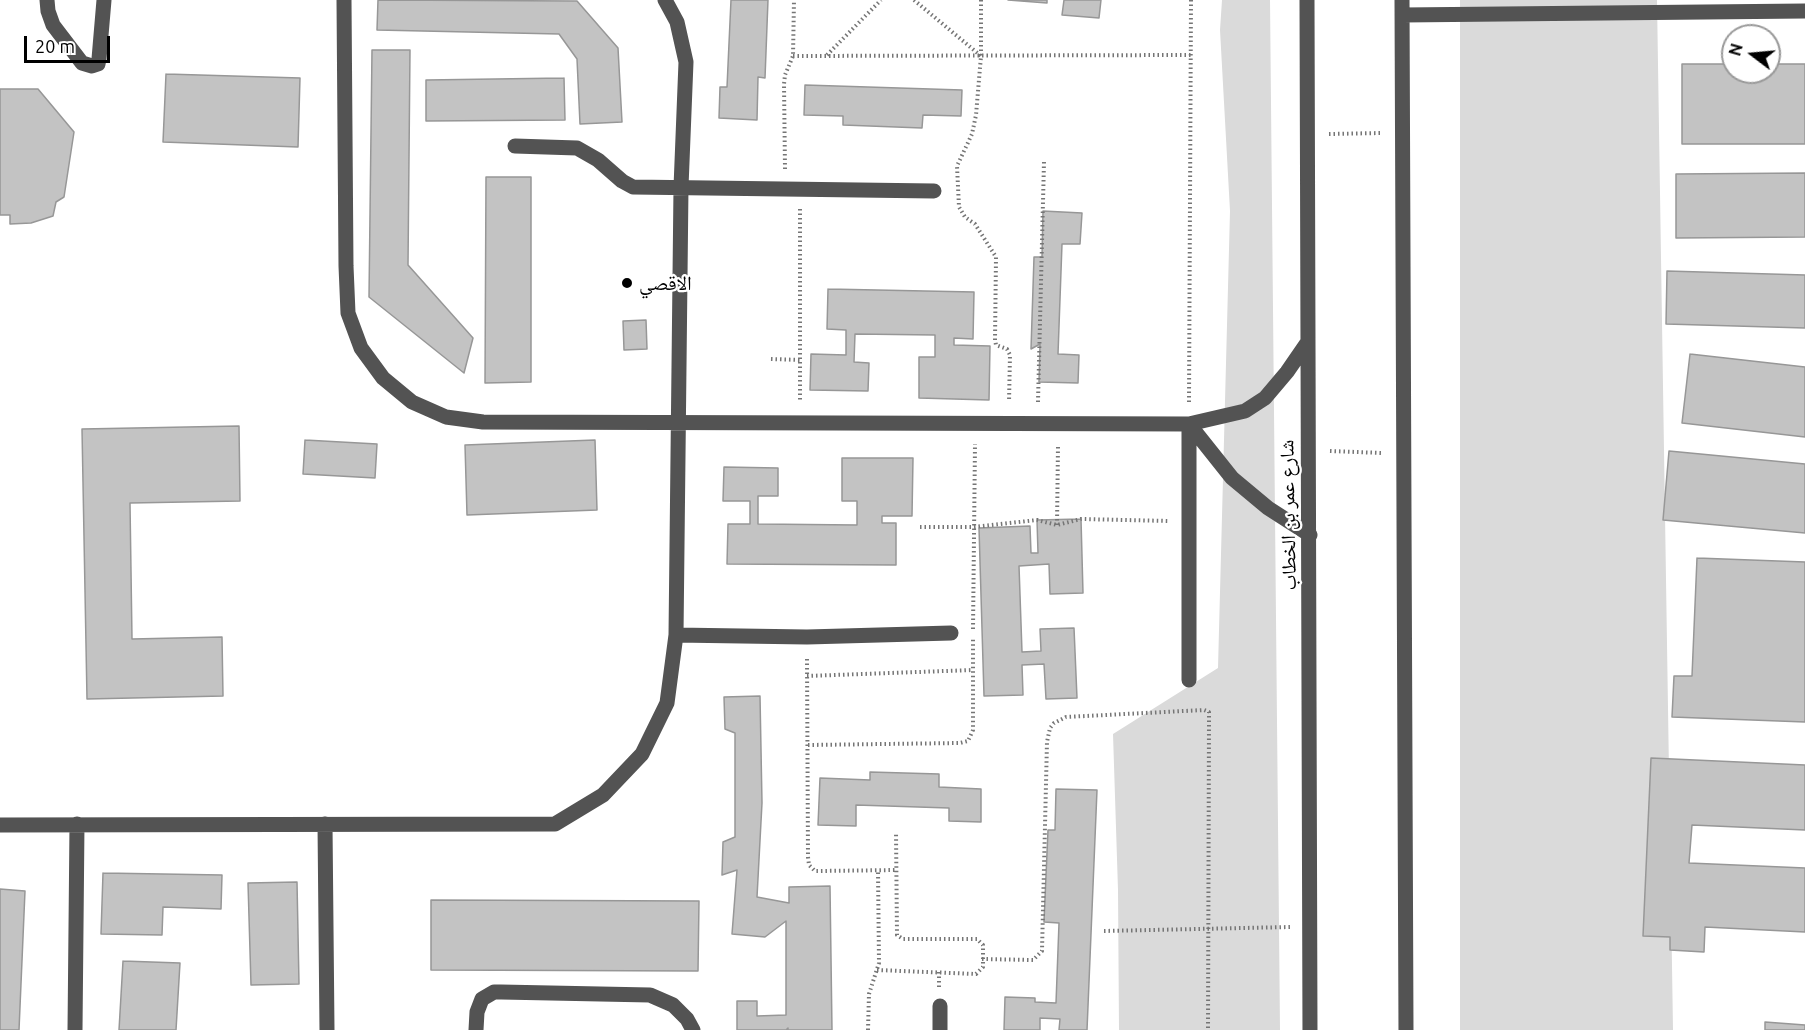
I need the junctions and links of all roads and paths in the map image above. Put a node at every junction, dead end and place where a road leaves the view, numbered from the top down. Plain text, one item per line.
1 (46, 0) edge
2 (104, 0) edge
3 (344, 0) edge
4 (665, 0) edge
5 (794, 0) edge
6 (881, 0) edge
7 (914, 0) edge
8 (981, 0) edge
9 (1191, 0) edge
10 (1307, 0) edge
11 (1402, 8) edge
12 (1805, 11) edge
13 (826, 55) junction
14 (1191, 55) junction
15 (793, 56) junction
16 (981, 56) junction
17 (1402, 133) junction
18 (1307, 134) junction
19 (515, 146) dead end
20 (1044, 162) dead end
21 (681, 187) junction
22 (793, 189) junction
23 (934, 191) dead end
24 (1307, 343) junction
25 (771, 359) dead end
26 (800, 360) junction
27 (680, 424) junction
28 (800, 424) junction
29 (1009, 424) junction
30 (1038, 424) junction
31 (1059, 424) junction
32 (1189, 424) junction
33 (1308, 450) junction
34 (1404, 453) junction
35 (1189, 522) junction
36 (1057, 525) junction
37 (920, 527) dead end
38 (1310, 535) junction
39 (951, 633) dead end
40 (676, 635) junction
41 (807, 637) junction
42 (973, 670) dead end
43 (807, 676) junction
44 (1188, 680) dead end
45 (77, 824) junction
46 (325, 824) junction
47 (0, 825) edge
48 (896, 832) dead end
49 (878, 870) junction
50 (896, 870) junction
51 (1310, 926) junction
52 (1208, 930) junction
53 (1104, 931) dead end
54 (982, 959) junction
55 (877, 970) junction
56 (939, 1006) dead end
57 (75, 1030) edge
58 (327, 1030) edge
59 (476, 1030) edge
60 (693, 1030) edge
61 (868, 1030) edge
62 (940, 1030) edge
63 (1208, 1030) edge
64 (1310, 1030) edge
65 (1407, 1030) edge

1 - 2 street
3 - 27 street
4 - 21 street
5 - 15 path
6 - 13 path
7 - 16 path
8 - 16 path
9 - 14 path
10 - 18 street, شارع عمر بن الخطاب
11 - 12 street
11 - 17 street
13 - 15 path
13 - 16 path
14 - 16 path
14 - 32 path
15 - 22 path
16 - 29 path
17 - 18 path
17 - 34 street
18 - 24 street, شارع عمر بن الخطاب
19 - 21 street
20 - 30 path
21 - 22 street
21 - 27 street
22 - 23 street
22 - 26 path
24 - 32 street
24 - 33 street, شارع عمر بن الخطاب
25 - 26 path
26 - 28 path
27 - 28 street
27 - 40 street
28 - 29 street
29 - 30 street
30 - 31 street
31 - 32 street
31 - 36 path
32 - 35 street
32 - 38 street
33 - 34 path
33 - 38 street, شارع عمر بن الخطاب
34 - 65 street
35 - 36 path
35 - 44 street
36 - 37 path
38 - 51 street, شارع عمر بن الخطاب
39 - 41 street
40 - 41 street
40 - 46 street
41 - 43 path
42 - 43 path
43 - 49 path
45 - 46 street
45 - 47 street
45 - 57 street
46 - 58 street
48 - 50 path
49 - 50 path
49 - 55 path
50 - 54 path
51 - 52 path
51 - 64 street, شارع عمر بن الخطاب
52 - 53 path
52 - 54 path
52 - 63 path
54 - 55 path
55 - 61 path
56 - 62 street
59 - 60 street

